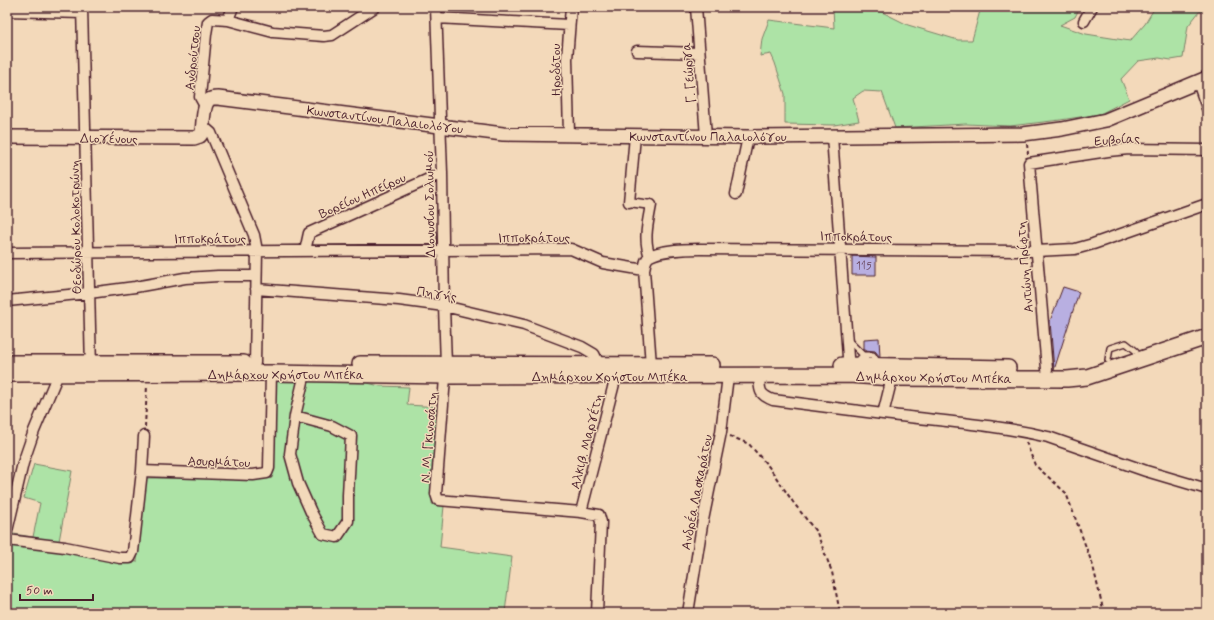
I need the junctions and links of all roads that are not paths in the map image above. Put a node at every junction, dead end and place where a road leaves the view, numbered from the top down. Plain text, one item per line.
1 (232, 7) edge
2 (375, 7) edge
3 (436, 7) edge
4 (571, 7) edge
5 (696, 7) edge
6 (1092, 7) edge
7 (82, 10) edge
8 (7, 11) edge
9 (437, 18) junction
10 (228, 20) junction
11 (1084, 21) dead end
12 (569, 26) junction
13 (637, 51) dead end
14 (699, 53) junction
15 (1202, 80) edge
16 (205, 106) junction
17 (1207, 108) edge
18 (202, 126) junction
19 (440, 127) junction
20 (568, 134) junction
21 (635, 136) junction
22 (706, 136) junction
23 (832, 136) junction
24 (7, 137) edge
25 (86, 137) junction
26 (748, 137) junction
27 (1207, 150) edge
28 (1029, 163) joint
29 (442, 174) junction
30 (736, 194) dead end
31 (629, 202) joint
32 (650, 204) joint
33 (1207, 204) edge
34 (840, 249) junction
35 (257, 251) junction
36 (305, 251) junction
37 (443, 251) junction
38 (1036, 251) junction
39 (7, 252) edge
40 (88, 252) junction
41 (650, 256) junction
42 (644, 270) junction
43 (256, 276) junction
44 (256, 289) junction
45 (89, 293) junction
46 (7, 301) edge
47 (444, 306) junction
48 (1207, 328) edge
49 (1207, 337) edge
50 (846, 338) junction
51 (7, 363) edge
52 (255, 363) junction
53 (597, 365) junction
54 (854, 365) junction
55 (651, 366) junction
56 (91, 368) junction
57 (1047, 369) junction
58 (446, 370) junction
59 (271, 373) junction
60 (305, 373) junction
61 (7, 374) edge
62 (58, 374) junction
63 (616, 376) junction
64 (728, 376) junction
65 (759, 376) junction
66 (892, 378) junction
67 (883, 414) junction
68 (294, 416) junction
69 (144, 436) road end
70 (142, 471) junction
71 (1207, 489) edge
72 (581, 512) junction
73 (7, 531) edge
74 (7, 540) edge
75 (597, 613) edge
76 (688, 613) edge

1 - 10 street
2 - 10 street
3 - 9 street, Διονυσίου Σολωμού
4 - 12 street, Ηροδότου
5 - 14 street, Γ. Γεώργα
6 - 11 street
7 - 8 street
7 - 25 street, Θεοδώρου Κολοκοτρώνη
9 - 12 street
9 - 19 street, Διονυσίου Σολωμού
10 - 16 street, Ανδρούτσου
12 - 20 street, Ηροδότου
13 - 14 street
14 - 22 street, Γ. Γεώργα
15 - 17 street
15 - 23 street, Κωνσταντίνου Παλαιολόγου
16 - 18 street
16 - 19 street, Κωνσταντίνου Παλαιολόγου
18 - 25 street, Διογένους
18 - 35 street
19 - 20 street, Κωνσταντίνου Παλαιολόγου
19 - 29 street, Διονυσίου Σολωμού
20 - 21 street, Κωνσταντίνου Παλαιολόγου
21 - 22 street, Κωνσταντίνου Παλαιολόγου
21 - 31 street
22 - 26 street, Κωνσταντίνου Παλαιολόγου
23 - 26 street, Κωνσταντίνου Παλαιολόγου
23 - 34 street
24 - 25 street, Διογένους
25 - 40 street, Θεοδώρου Κολοκοτρώνη
26 - 30 street
27 - 28 street, Ευβοίας
28 - 38 street, Αντώνη Πρίφτη
29 - 36 street, Βορείου Ηπείρου
29 - 37 street, Διονυσίου Σολωμού
31 - 32 street
32 - 41 street
33 - 38 street, Ιπποκράτους
34 - 38 street, Ιπποκράτους
34 - 41 street, Ιπποκράτους
34 - 50 street
35 - 36 street, Ιπποκράτους
35 - 40 street, Ιπποκράτους
35 - 43 street
36 - 37 street, Ιπποκράτους
37 - 42 street, Ιπποκράτους
37 - 47 street, Διονυσίου Σολωμού
38 - 57 street, Αντώνη Πρίφτη
39 - 40 street, Ιπποκράτους
40 - 45 street, Θεοδώρου Κολοκοτρώνη
41 - 42 street
42 - 55 street
43 - 44 street
43 - 45 street
44 - 47 street, Πηγής
44 - 52 street
45 - 46 street
45 - 56 street, Θεοδώρου Κολοκοτρώνη
47 - 53 street, Πηγής
47 - 58 street, Διονυσίου Σολωμού
48 - 57 main road, Δημάρχου Χρήστου Μπέκα
49 - 66 main road, Δημάρχου Χρήστου Μπέκα
50 - 54 street
50 - 54 lane
51 - 56 main road, Δημάρχου Χρήστου Μπέκα
52 - 56 main road, Δημάρχου Χρήστου Μπέκα
52 - 58 main road, Δημάρχου Χρήστου Μπέκα
53 - 55 main road, Δημάρχου Χρήστου Μπέκα
53 - 58 main road, Δημάρχου Χρήστου Μπέκα
54 - 55 main road, Δημάρχου Χρήστου Μπέκα
54 - 57 main road, Δημάρχου Χρήστου Μπέκα
54 - 65 main road, Δημάρχου Χρήστου Μπέκα
54 - 66 main road, Δημάρχου Χρήστου Μπέκα
56 - 59 main road, Δημάρχου Χρήστου Μπέκα
56 - 62 main road, Δημάρχου Χρήστου Μπέκα
58 - 60 main road, Δημάρχου Χρήστου Μπέκα
58 - 63 main road, Δημάρχου Χρήστου Μπέκα
58 - 72 street, Ν. Μ. Γκινοσάτη
59 - 60 main road, Δημάρχου Χρήστου Μπέκα
59 - 70 street, Ασυρμάτου
60 - 68 street
61 - 62 main road, Δημάρχου Χρήστου Μπέκα
62 - 73 street
63 - 64 main road, Δημάρχου Χρήστου Μπέκα
63 - 72 street, Αλκιβ. Μαργέτη
64 - 65 main road, Δημάρχου Χρήστου Μπέκα
64 - 76 street, Ανδρέα Λασκαράτου
65 - 67 street
66 - 67 street
67 - 71 street
68 - 68 street
69 - 70 street
70 - 74 street
72 - 75 street

